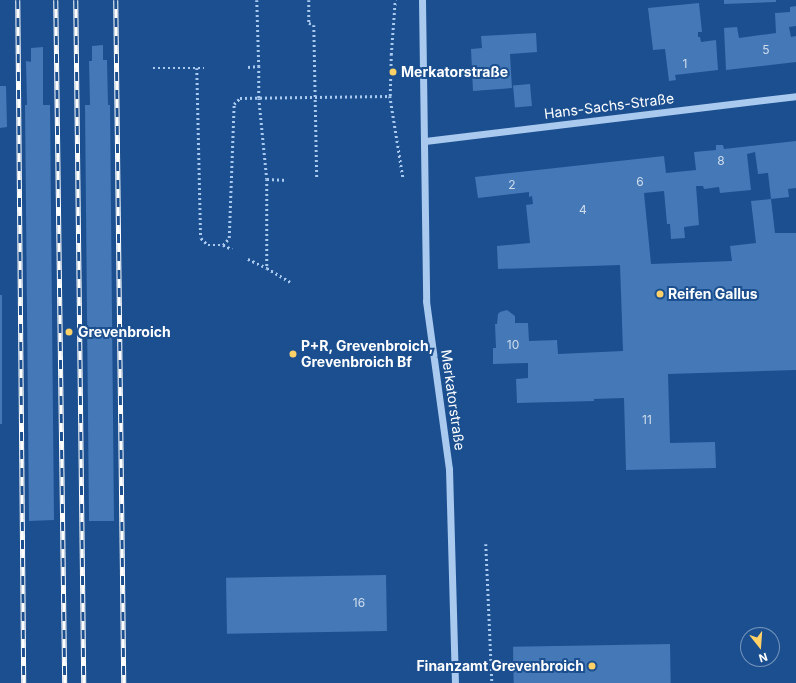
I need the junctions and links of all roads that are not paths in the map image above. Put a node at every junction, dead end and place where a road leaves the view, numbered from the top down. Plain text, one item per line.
1 (422, 0) edge
2 (796, 96) edge
3 (425, 141) junction
4 (455, 683) edge

1 - 3 street, Merkatorstraße
2 - 3 street, Hans-Sachs-Straße
3 - 4 street, Merkatorstraße

